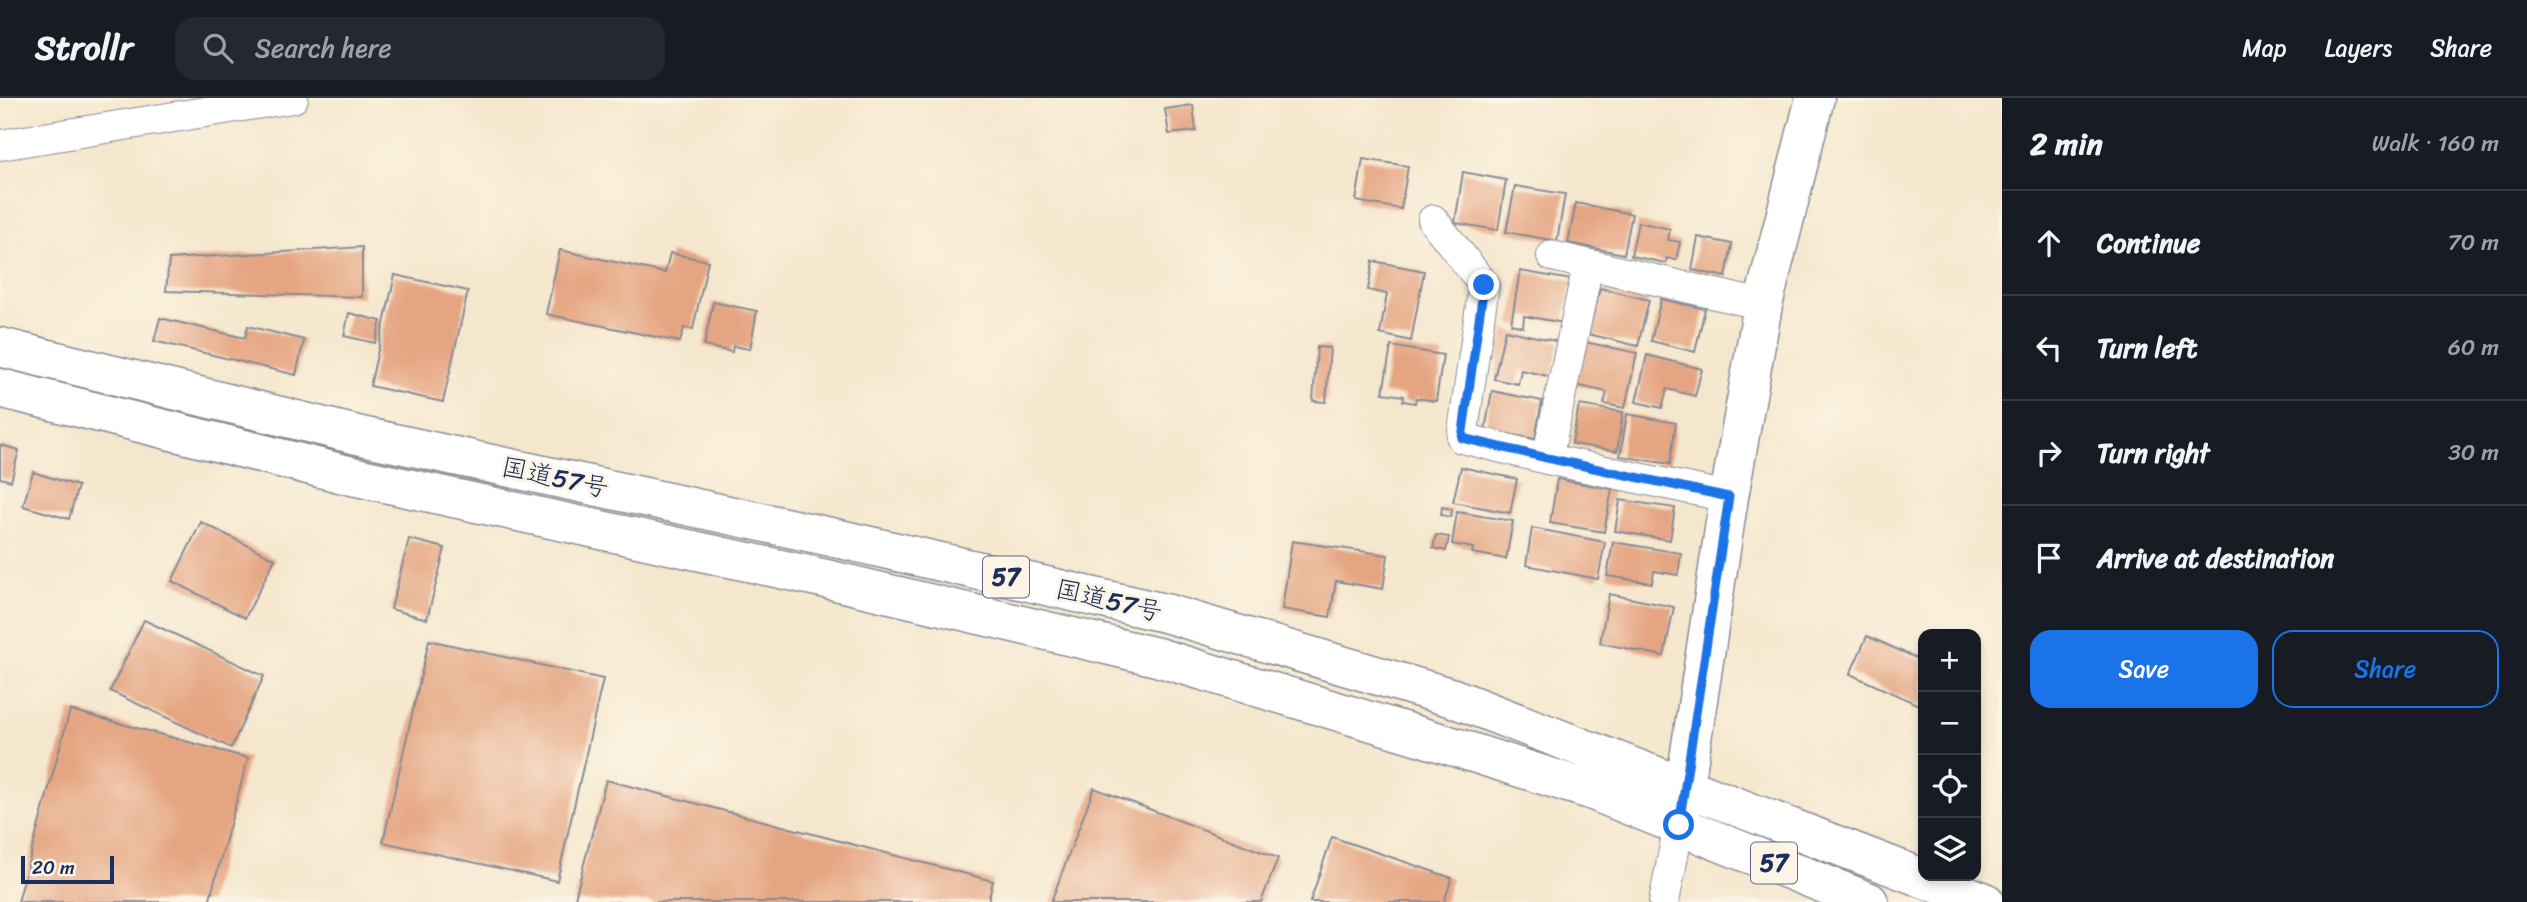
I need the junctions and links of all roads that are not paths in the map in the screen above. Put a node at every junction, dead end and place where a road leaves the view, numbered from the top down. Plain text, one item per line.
1 (293, 98) edge
2 (1815, 98) edge
3 (0, 145) edge
4 (1433, 220) dead end
5 (1552, 256) dead end
6 (1588, 265) junction
7 (1763, 305) junction
8 (0, 347) edge
9 (0, 388) edge
10 (1547, 458) junction
11 (1729, 497) junction
12 (1685, 785) junction
13 (1679, 825) junction
14 (1664, 902) edge
15 (1869, 902) edge
16 (1985, 902) edge

1 - 3 street
2 - 7 main road
4 - 10 street
5 - 6 street
6 - 7 street
6 - 10 street
7 - 11 main road
8 - 12 main road, 国道57号 / 57
9 - 13 main road, 国道57号 / 57
10 - 11 street
11 - 12 main road
12 - 13 main road
12 - 16 main road, 国道57号 / 57
13 - 14 street
13 - 15 main road, 国道57号 / 57

